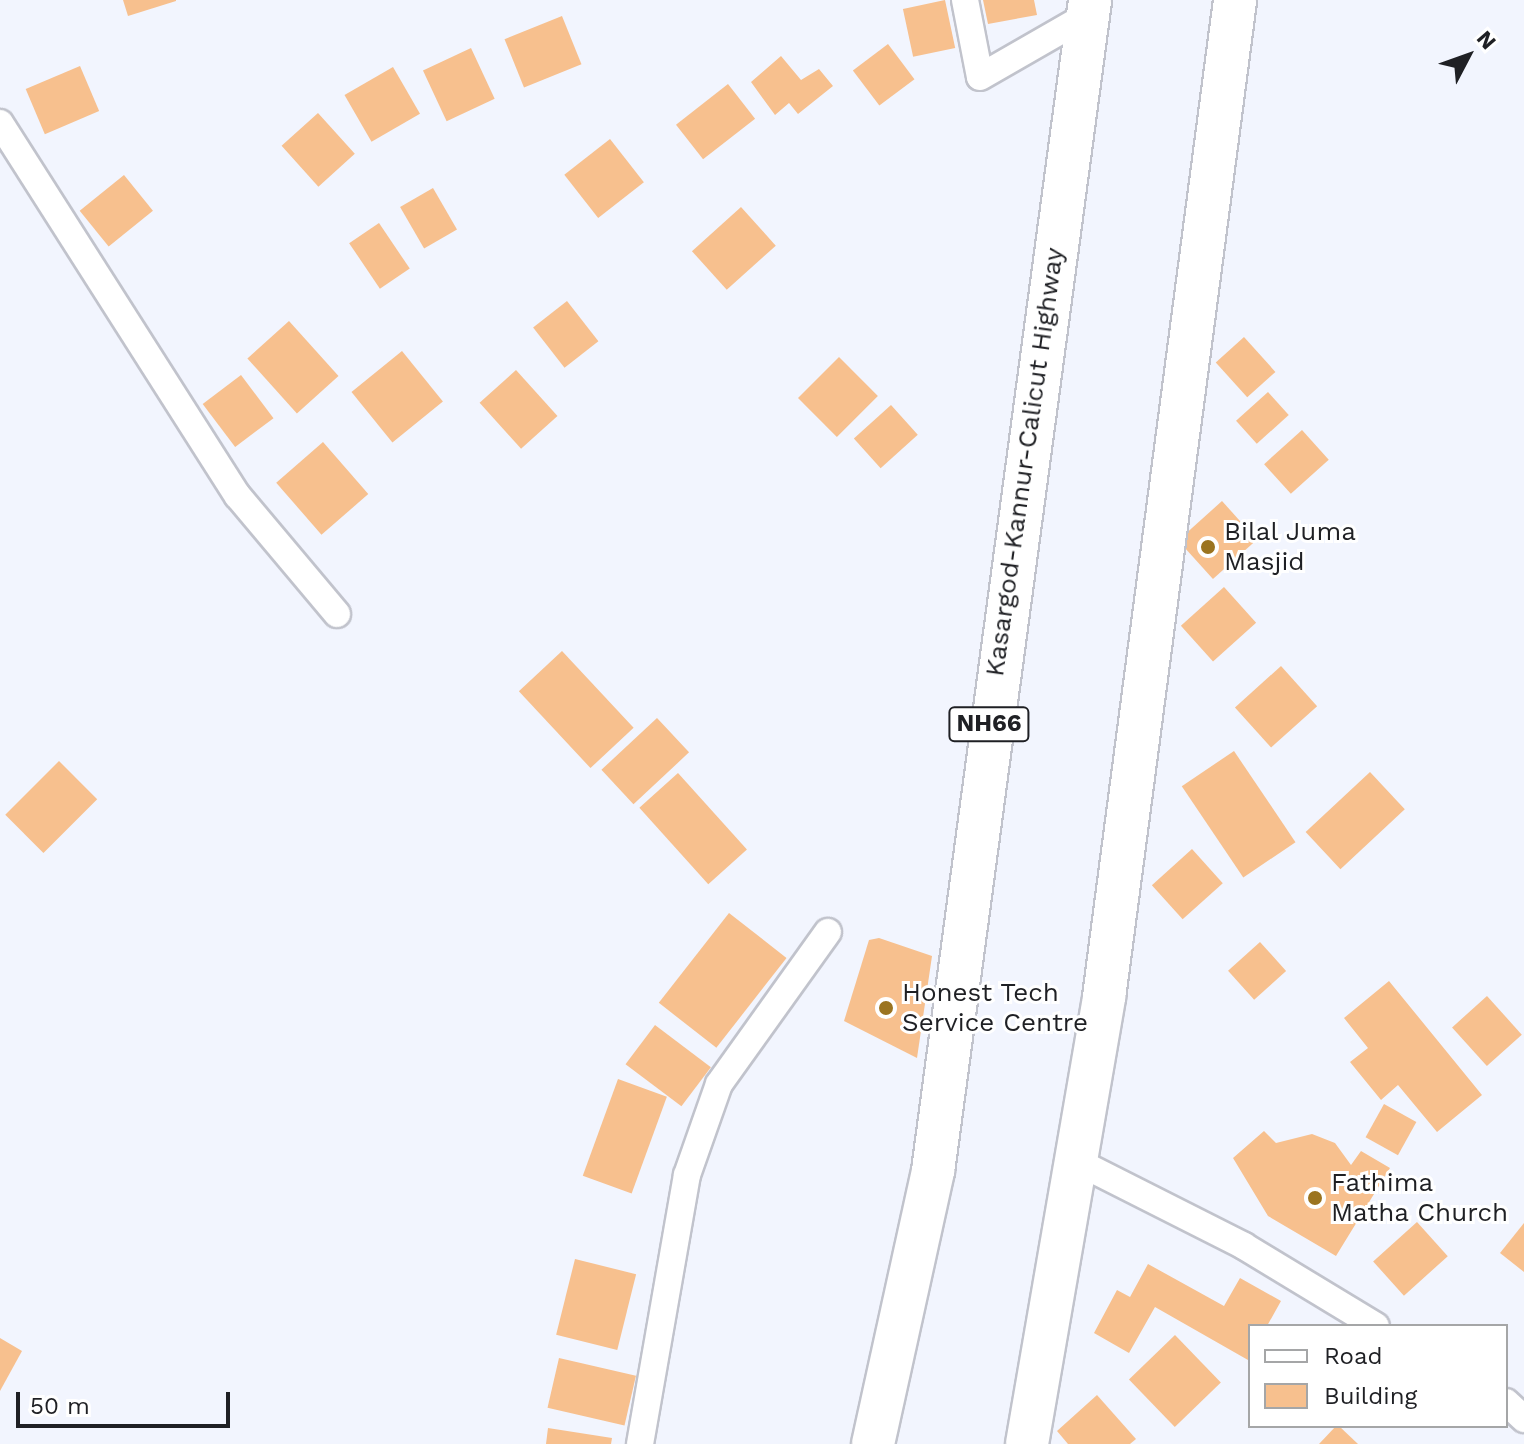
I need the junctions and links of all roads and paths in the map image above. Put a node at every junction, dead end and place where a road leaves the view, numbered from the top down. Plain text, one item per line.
1 (965, 0) edge
2 (1235, 0) edge
3 (1089, 8) edge
4 (0, 123) edge
5 (337, 614) dead end
6 (828, 932) dead end
7 (1076, 1161) junction
8 (1373, 1324) edge
9 (1508, 1404) edge
10 (1524, 1419) edge
11 (640, 1444) edge
12 (873, 1444) edge
13 (1027, 1444) edge

1 - 3 street
2 - 7 highway
3 - 12 highway, Kasargod-Kannur-Calicut Highway / NH66
4 - 5 street
6 - 11 street
7 - 8 street
7 - 13 highway
9 - 10 street

